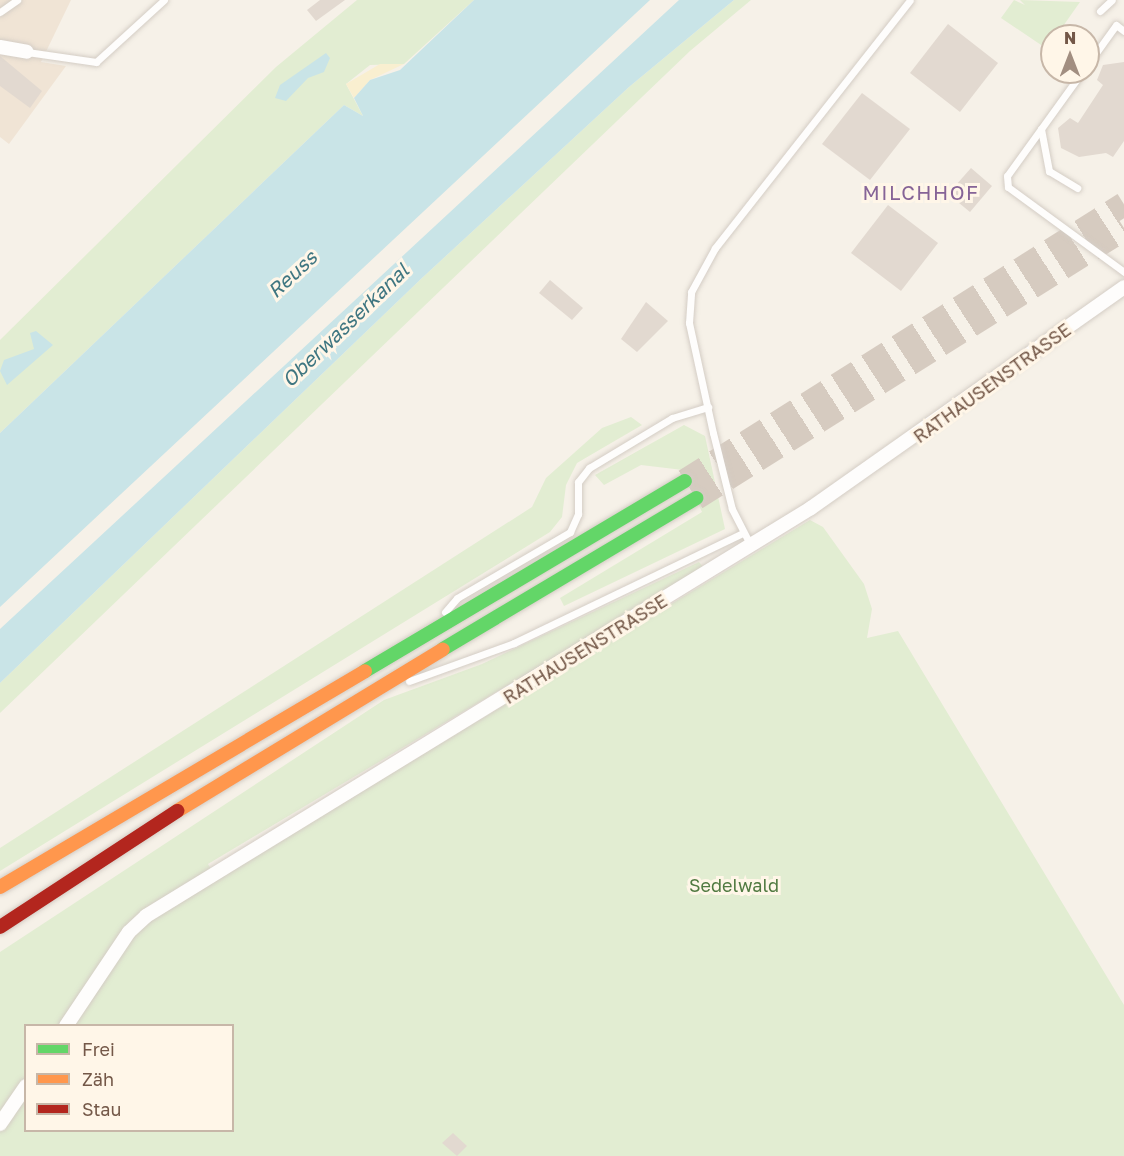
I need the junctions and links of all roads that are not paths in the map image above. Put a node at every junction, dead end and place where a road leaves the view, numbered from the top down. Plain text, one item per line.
1 (17, 0) edge
2 (164, 0) edge
3 (910, 0) edge
4 (1112, 0) edge
5 (1100, 11) dead end
6 (0, 12) edge
7 (1124, 31) edge
8 (0, 47) edge
9 (1100, 47) edge
10 (27, 52) joint
11 (1073, 84) edge
12 (1041, 129) junction
13 (1077, 188) dead end
14 (1124, 272) edge
15 (1124, 287) edge
16 (708, 407) junction
17 (685, 481) tunnel mouth
18 (696, 498) tunnel mouth
19 (743, 533) junction
20 (751, 546) junction
21 (431, 627) junction
22 (371, 691) junction
23 (61, 855) junction
24 (0, 887) edge
25 (0, 901) edge
26 (0, 927) edge
27 (67, 1024) edge
28 (24, 1089) edge
29 (0, 1124) edge

1 - 6 lane
2 - 10 lane
3 - 16 lane
4 - 5 lane
7 - 9 lane
8 - 10 street
11 - 12 lane
12 - 13 lane
12 - 14 lane
15 - 20 street, RATHAUSENSTRASSE
16 - 19 lane
16 - 21 lane
17 - 21 highway
18 - 22 highway
19 - 20 lane
19 - 22 lane
20 - 27 street, RATHAUSENSTRASSE
21 - 23 highway
22 - 26 highway
23 - 24 highway
23 - 25 highway
28 - 29 street

